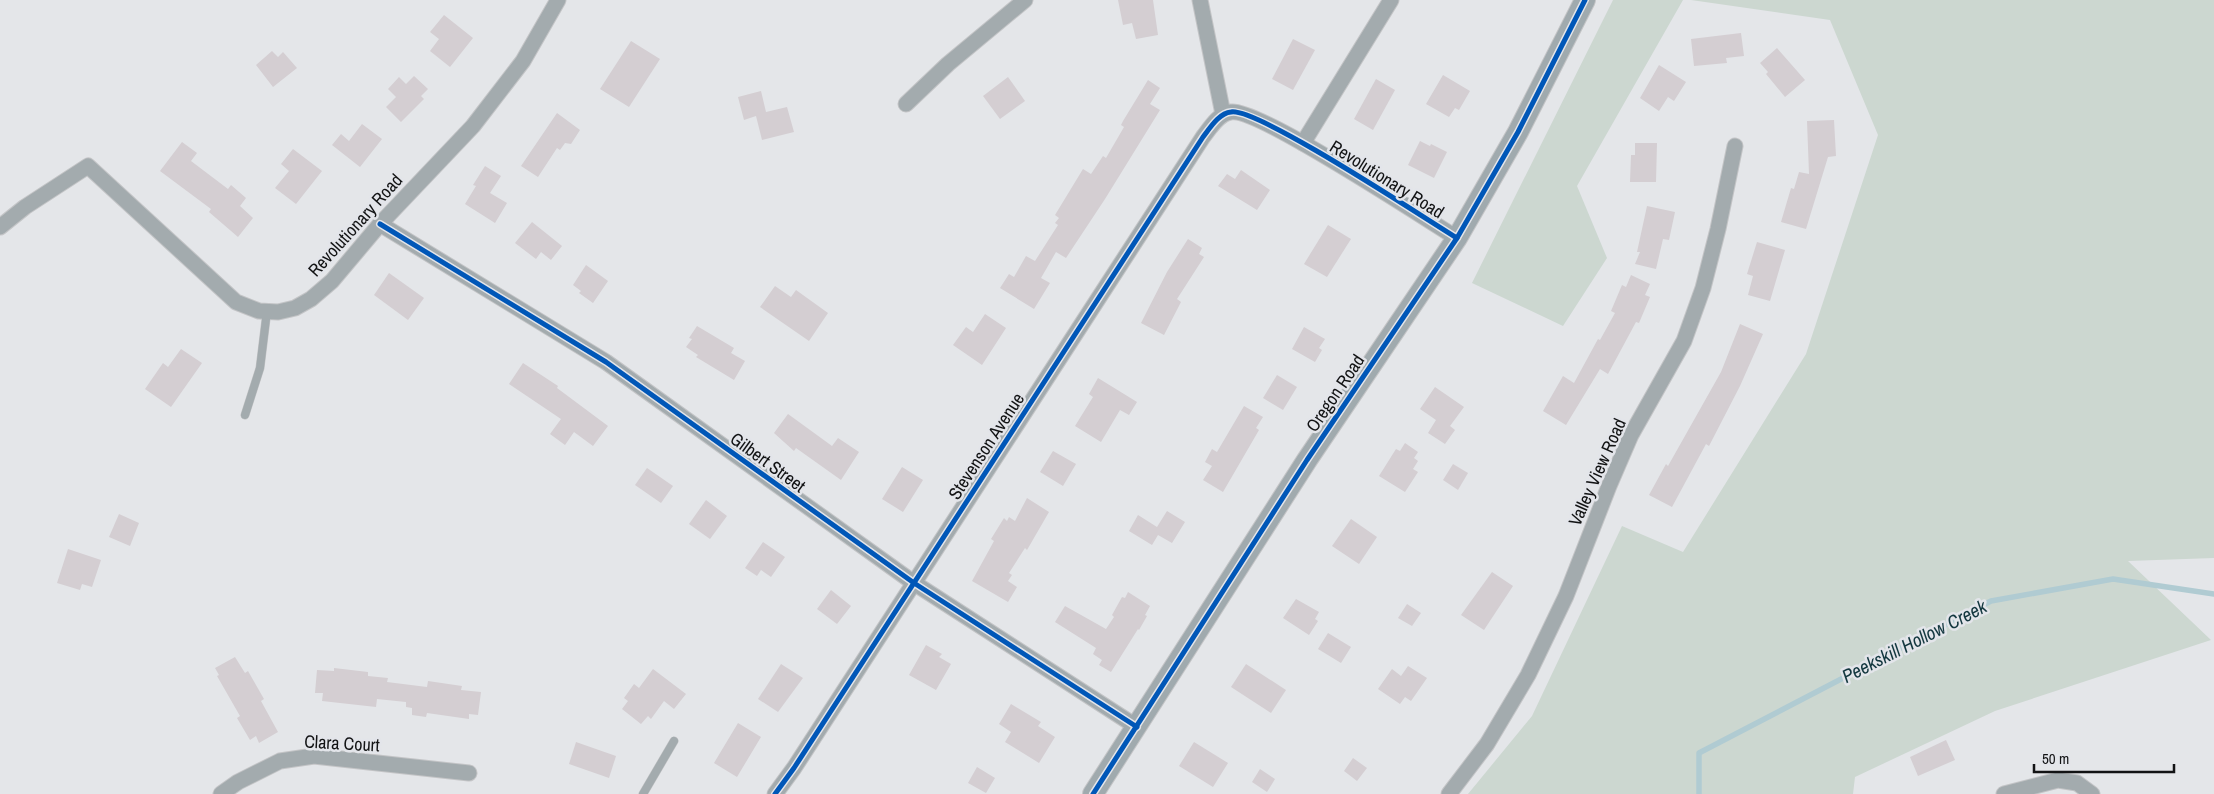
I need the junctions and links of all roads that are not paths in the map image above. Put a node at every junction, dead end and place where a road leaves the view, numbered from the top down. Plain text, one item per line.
1 (558, 0) edge
2 (1025, 0) edge
3 (1200, 0) edge
4 (1390, 0) edge
5 (1585, 0) edge
6 (906, 104) dead end
7 (1222, 114) junction
8 (1303, 143) junction
9 (1735, 146) dead end
10 (380, 224) junction
11 (0, 227) edge
12 (1457, 238) junction
13 (267, 312) junction
14 (245, 415) dead end
15 (914, 583) junction
16 (1137, 727) junction
17 (674, 742) dead end
18 (469, 773) dead end
19 (221, 794) edge
20 (643, 794) edge
21 (775, 794) edge
22 (1093, 794) edge
23 (1449, 794) edge
24 (2004, 794) edge
25 (2092, 794) edge

1 - 10 street, Revolutionary Road
2 - 6 street
3 - 7 street
4 - 8 street
5 - 12 street, Oregon Road
7 - 8 street, Revolutionary Road
7 - 15 street, Stevenson Avenue
8 - 12 street, Revolutionary Road
9 - 23 street, Valley View Road
10 - 13 street, Revolutionary Road
10 - 15 street, Gilbert Street
11 - 13 street, Revolutionary Road
12 - 16 street, Oregon Road
13 - 14 lane
15 - 16 street, Gilbert Street
15 - 21 street, Stevenson Avenue
16 - 22 street, Oregon Road
17 - 20 lane
18 - 19 street, Clara Court
24 - 25 street

